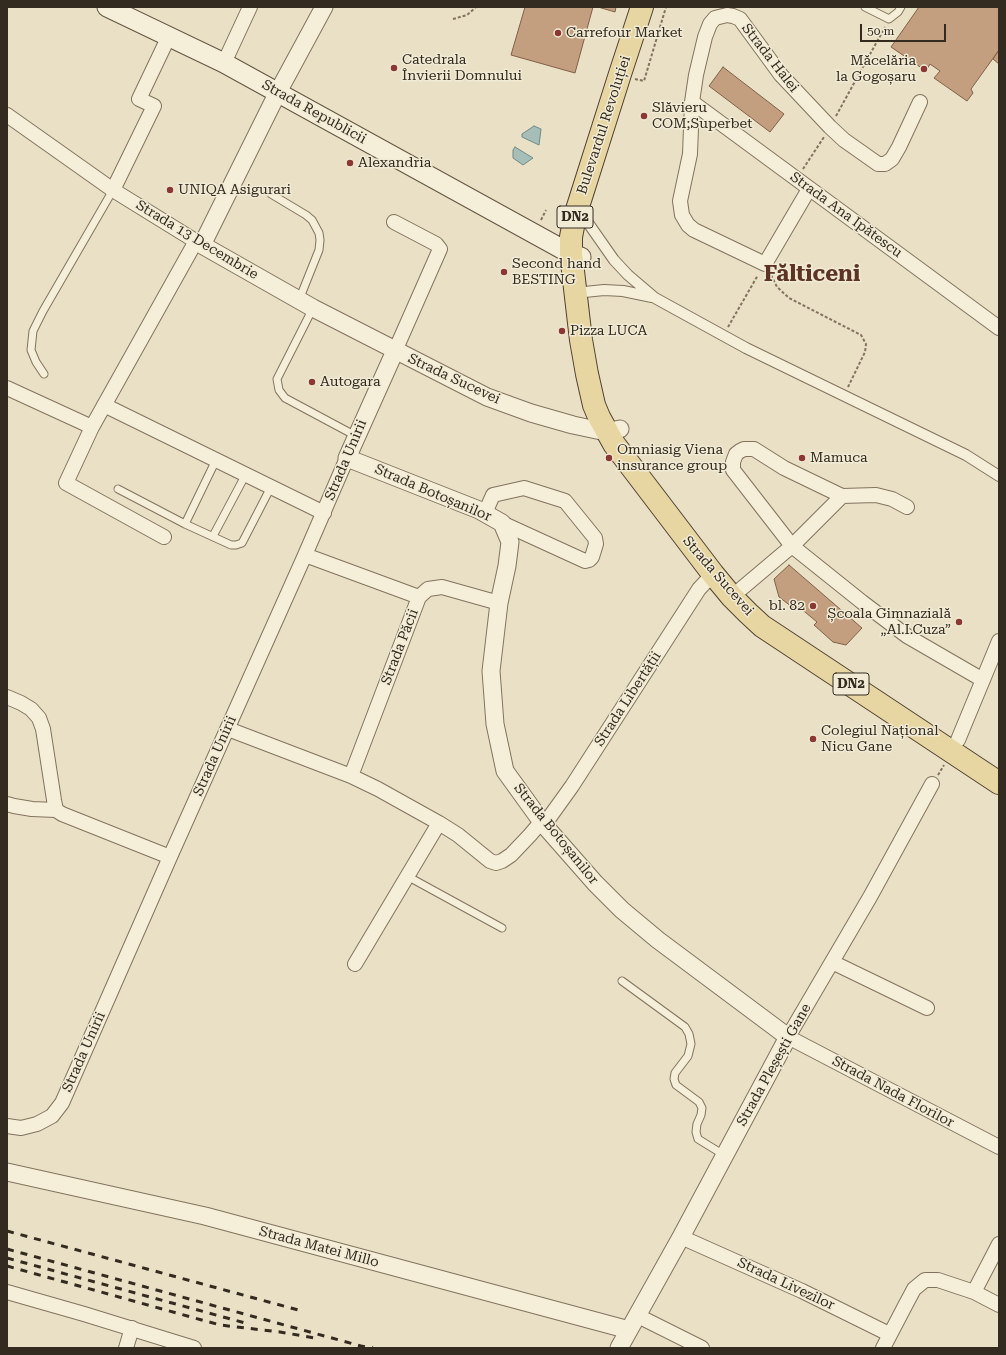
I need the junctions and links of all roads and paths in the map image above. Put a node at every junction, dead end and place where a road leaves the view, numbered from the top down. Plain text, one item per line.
1 (107, 7) edge
2 (250, 7) edge
3 (324, 7) edge
4 (476, 7) edge
5 (642, 7) edge
6 (654, 7) edge
7 (866, 7) edge
8 (901, 7) edge
9 (722, 11) edge
10 (453, 19) dead end
11 (889, 19) junction
12 (169, 36) junction
13 (224, 63) junction
14 (278, 92) junction
15 (692, 102) junction
16 (920, 102) dead end
17 (7, 115) edge
18 (830, 128) junction
19 (796, 179) junction
20 (809, 189) junction
21 (113, 190) junction
22 (271, 194) dead end
23 (581, 218) junction
24 (394, 222) dead end
25 (199, 243) junction
26 (576, 255) junction
27 (765, 264) junction
28 (580, 293) junction
29 (655, 298) junction
30 (299, 300) junction
31 (313, 308) junction
32 (999, 328) edge
33 (723, 336) junction
34 (395, 351) junction
35 (44, 374) dead end
36 (7, 388) edge
37 (844, 395) junction
38 (104, 405) junction
39 (92, 427) junction
40 (613, 430) junction
41 (356, 436) junction
42 (347, 458) junction
43 (216, 460) junction
44 (246, 474) junction
45 (999, 476) edge
46 (271, 487) junction
47 (118, 489) dead end
48 (842, 496) junction
49 (906, 507) dead end
50 (324, 513) junction
51 (484, 513) junction
52 (502, 523) junction
53 (185, 524) junction
54 (213, 536) junction
55 (164, 537) dead end
56 (792, 546) junction
57 (305, 555) junction
58 (713, 574) junction
59 (741, 589) junction
60 (419, 597) junction
61 (499, 603) junction
62 (999, 641) edge
63 (983, 680) junction
64 (7, 697) edge
65 (228, 729) junction
66 (955, 746) junction
67 (999, 765) edge
68 (351, 776) junction
69 (999, 783) edge
70 (932, 784) joint
71 (7, 804) edge
72 (56, 810) junction
73 (439, 823) junction
74 (543, 823) junction
75 (170, 857) junction
76 (407, 876) junction
77 (502, 928) dead end
78 (832, 962) junction
79 (355, 964) dead end
80 (622, 981) dead end
81 (927, 1008) dead end
82 (788, 1037) junction
83 (7, 1126) edge
84 (999, 1147) edge
85 (725, 1155) junction
86 (7, 1172) edge
87 (681, 1237) junction
88 (999, 1244) edge
89 (7, 1292) edge
90 (974, 1292) junction
91 (999, 1305) edge
92 (638, 1316) junction
93 (132, 1328) junction
94 (629, 1330) junction
95 (889, 1334) junction
96 (126, 1348) edge
97 (194, 1348) edge
98 (619, 1348) edge
99 (702, 1348) edge
100 (883, 1348) edge

1 - 12 main road, Strada Republicii
2 - 13 street
3 - 14 street
4 - 10 path
5 - 23 main road, Bulevardul Revoluției / DN2
6 - 23 main road, Bulevardul Revoluției / DN2
7 - 11 lane
8 - 11 lane
9 - 15 street, Strada Halei
9 - 18 street, Strada Halei
11 - 18 path
12 - 13 main road, Strada Republicii
12 - 21 street
13 - 14 main road, Strada Republicii
14 - 25 street
14 - 26 main road, Strada Republicii
15 - 19 street, Strada Ana Ipătescu
15 - 27 street, Strada Halei
16 - 18 street, Strada Halei
17 - 21 street, Strada 13 Decembrie
18 - 19 path
19 - 20 street, Strada Ana Ipătescu
20 - 27 street
20 - 32 street, Strada Ana Ipătescu
21 - 25 street, Strada 13 Decembrie
21 - 35 lane
22 - 30 lane
23 - 26 main road, Bulevardul Revoluției / DN2
23 - 29 street
24 - 34 street
25 - 30 street, Strada 13 Decembrie
25 - 38 street
26 - 28 main road, Bulevardul Revoluției / DN2
27 - 33 path
27 - 37 path
28 - 29 street
28 - 40 main road, Bulevardul Revoluției / DN2
29 - 33 street
30 - 31 street, Strada 13 Decembrie
31 - 34 street, Strada 13 Decembrie
31 - 41 lane
33 - 37 street
34 - 40 street, Strada Sucevei
34 - 41 street, Strada Unirii
36 - 39 street
37 - 45 street
38 - 39 street
38 - 43 street
39 - 55 street
40 - 58 main road, Strada Sucevei / DN2
40 - 59 main road, Strada Sucevei / DN2
41 - 42 street, Strada Unirii
42 - 50 street, Strada Unirii
42 - 51 street, Strada Botoșanilor
43 - 44 street
43 - 53 lane
44 - 46 street
44 - 54 lane
46 - 50 street
46 - 54 lane
47 - 53 lane
48 - 49 street
48 - 56 street
48 - 56 street
50 - 57 street, Strada Unirii
51 - 52 street, Strada Botoșanilor
51 - 52 street
52 - 61 street, Strada Botoșanilor
53 - 54 lane
56 - 59 street
56 - 63 street
57 - 60 street
57 - 65 street, Strada Unirii
58 - 66 main road, Strada Sucevei / DN2
58 - 74 street, Strada Libertății
59 - 66 main road, Strada Sucevei / DN2
60 - 61 street, Strada Păcii
60 - 68 street, Strada Păcii
61 - 74 street, Strada Botoșanilor
62 - 63 street
63 - 66 street
64 - 72 street
65 - 68 street
65 - 75 street, Strada Unirii
66 - 67 main road, Strada Sucevei / DN2
66 - 69 main road, Strada Sucevei / DN2
66 - 70 path
68 - 73 street
70 - 78 street, Strada Pleșești Gane
71 - 72 street
72 - 75 street
73 - 74 street
73 - 76 street
74 - 82 street, Strada Botoșanilor
75 - 83 street, Strada Unirii
76 - 77 lane
76 - 79 street
78 - 81 street
78 - 82 street, Strada Pleșești Gane
80 - 85 lane
82 - 84 street, Strada Nada Florilor
82 - 85 street, Strada Pleșești Gane
85 - 87 street, Strada Pleșești Gane
86 - 94 street, Strada Matei Millo
87 - 92 street, Strada Pleșești Gane
87 - 95 street, Strada Livezilor
88 - 90 street
89 - 93 street
90 - 91 street
90 - 95 street
92 - 94 street, Strada Pleșești Gane
92 - 99 street
93 - 96 street
93 - 97 street
94 - 98 street, Strada Pleșești Gane
95 - 100 street

